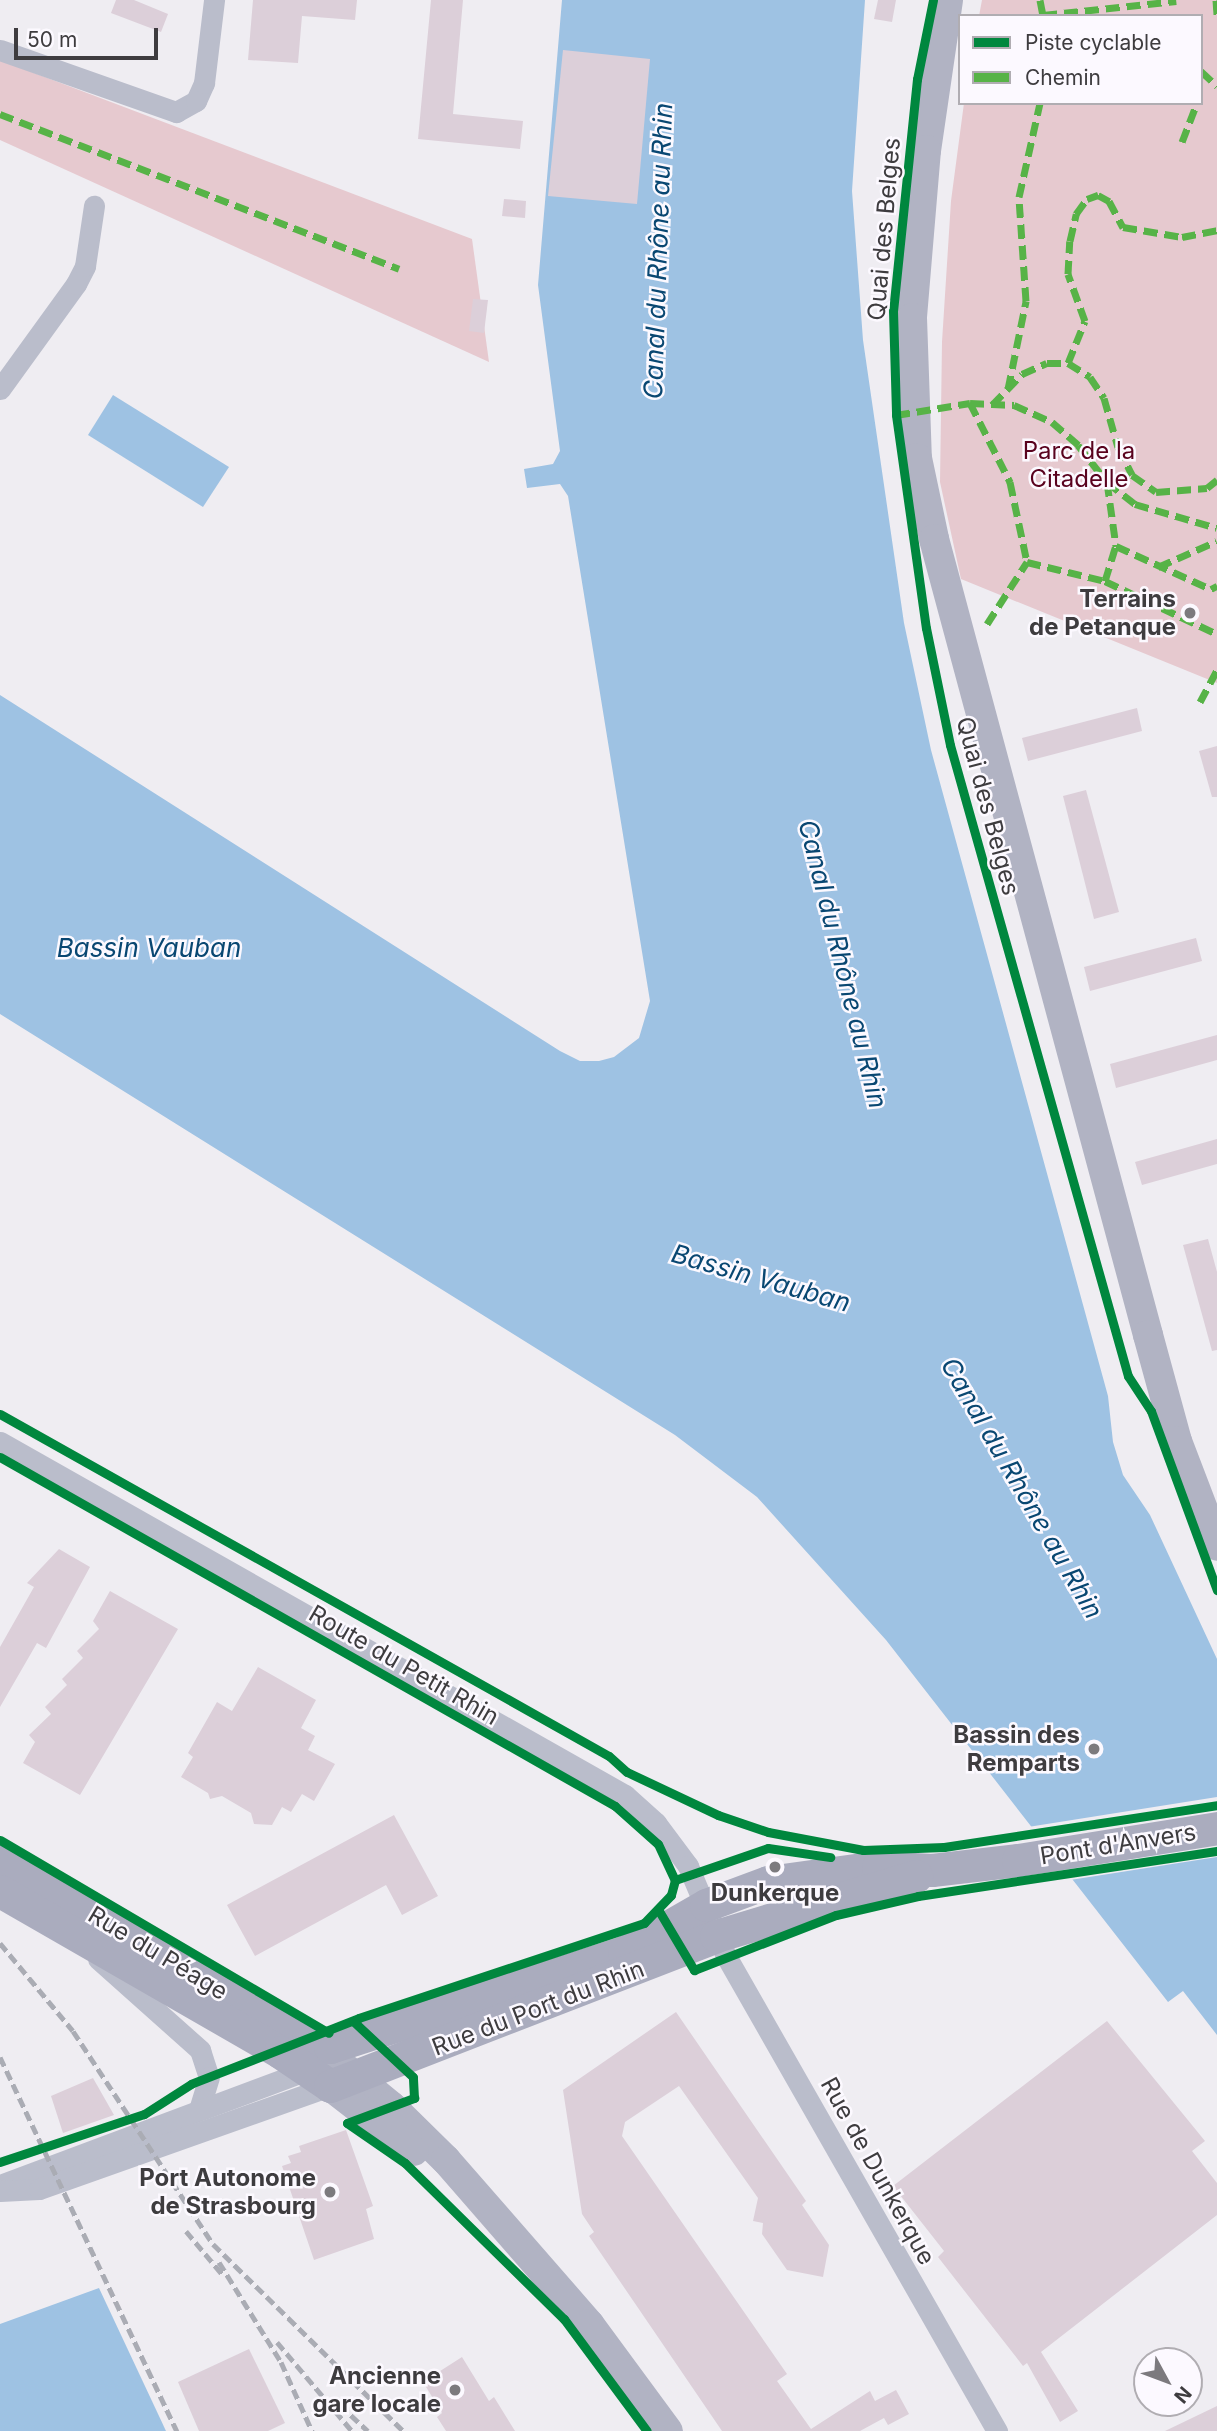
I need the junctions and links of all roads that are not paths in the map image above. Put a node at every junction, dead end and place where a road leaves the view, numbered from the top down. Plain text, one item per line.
1 (214, 0) edge
2 (948, 0) edge
3 (0, 50) edge
4 (94, 206) dead end
5 (0, 389) edge
6 (0, 1443) edge
7 (1217, 1546) edge
8 (1217, 1828) edge
9 (0, 1860) edge
10 (0, 1891) edge
11 (711, 1920) junction
12 (76, 1939) junction
13 (330, 2068) junction
14 (199, 2109) junction
15 (0, 2185) edge
16 (0, 2191) edge
17 (668, 2431) edge
18 (998, 2431) edge

1 - 3 street
2 - 7 main road, Quai des Belges
4 - 5 street
6 - 11 street, Route du Petit Rhin
8 - 11 main road, Pont d'Anvers
9 - 13 main road, Rue du Péage
10 - 12 main road, Rue du Péage
11 - 13 main road, Rue du Port du Rhin
11 - 13 main road, Rue du Port du Rhin
11 - 18 street, Rue de Dunkerque
12 - 13 main road, Rue du Péage
12 - 14 street, Rue du Péage
13 - 14 street, Rue du Port du Rhin
13 - 16 street, Rue du Port du Rhin
13 - 17 main road
14 - 15 street, Rue du Port du Rhin

